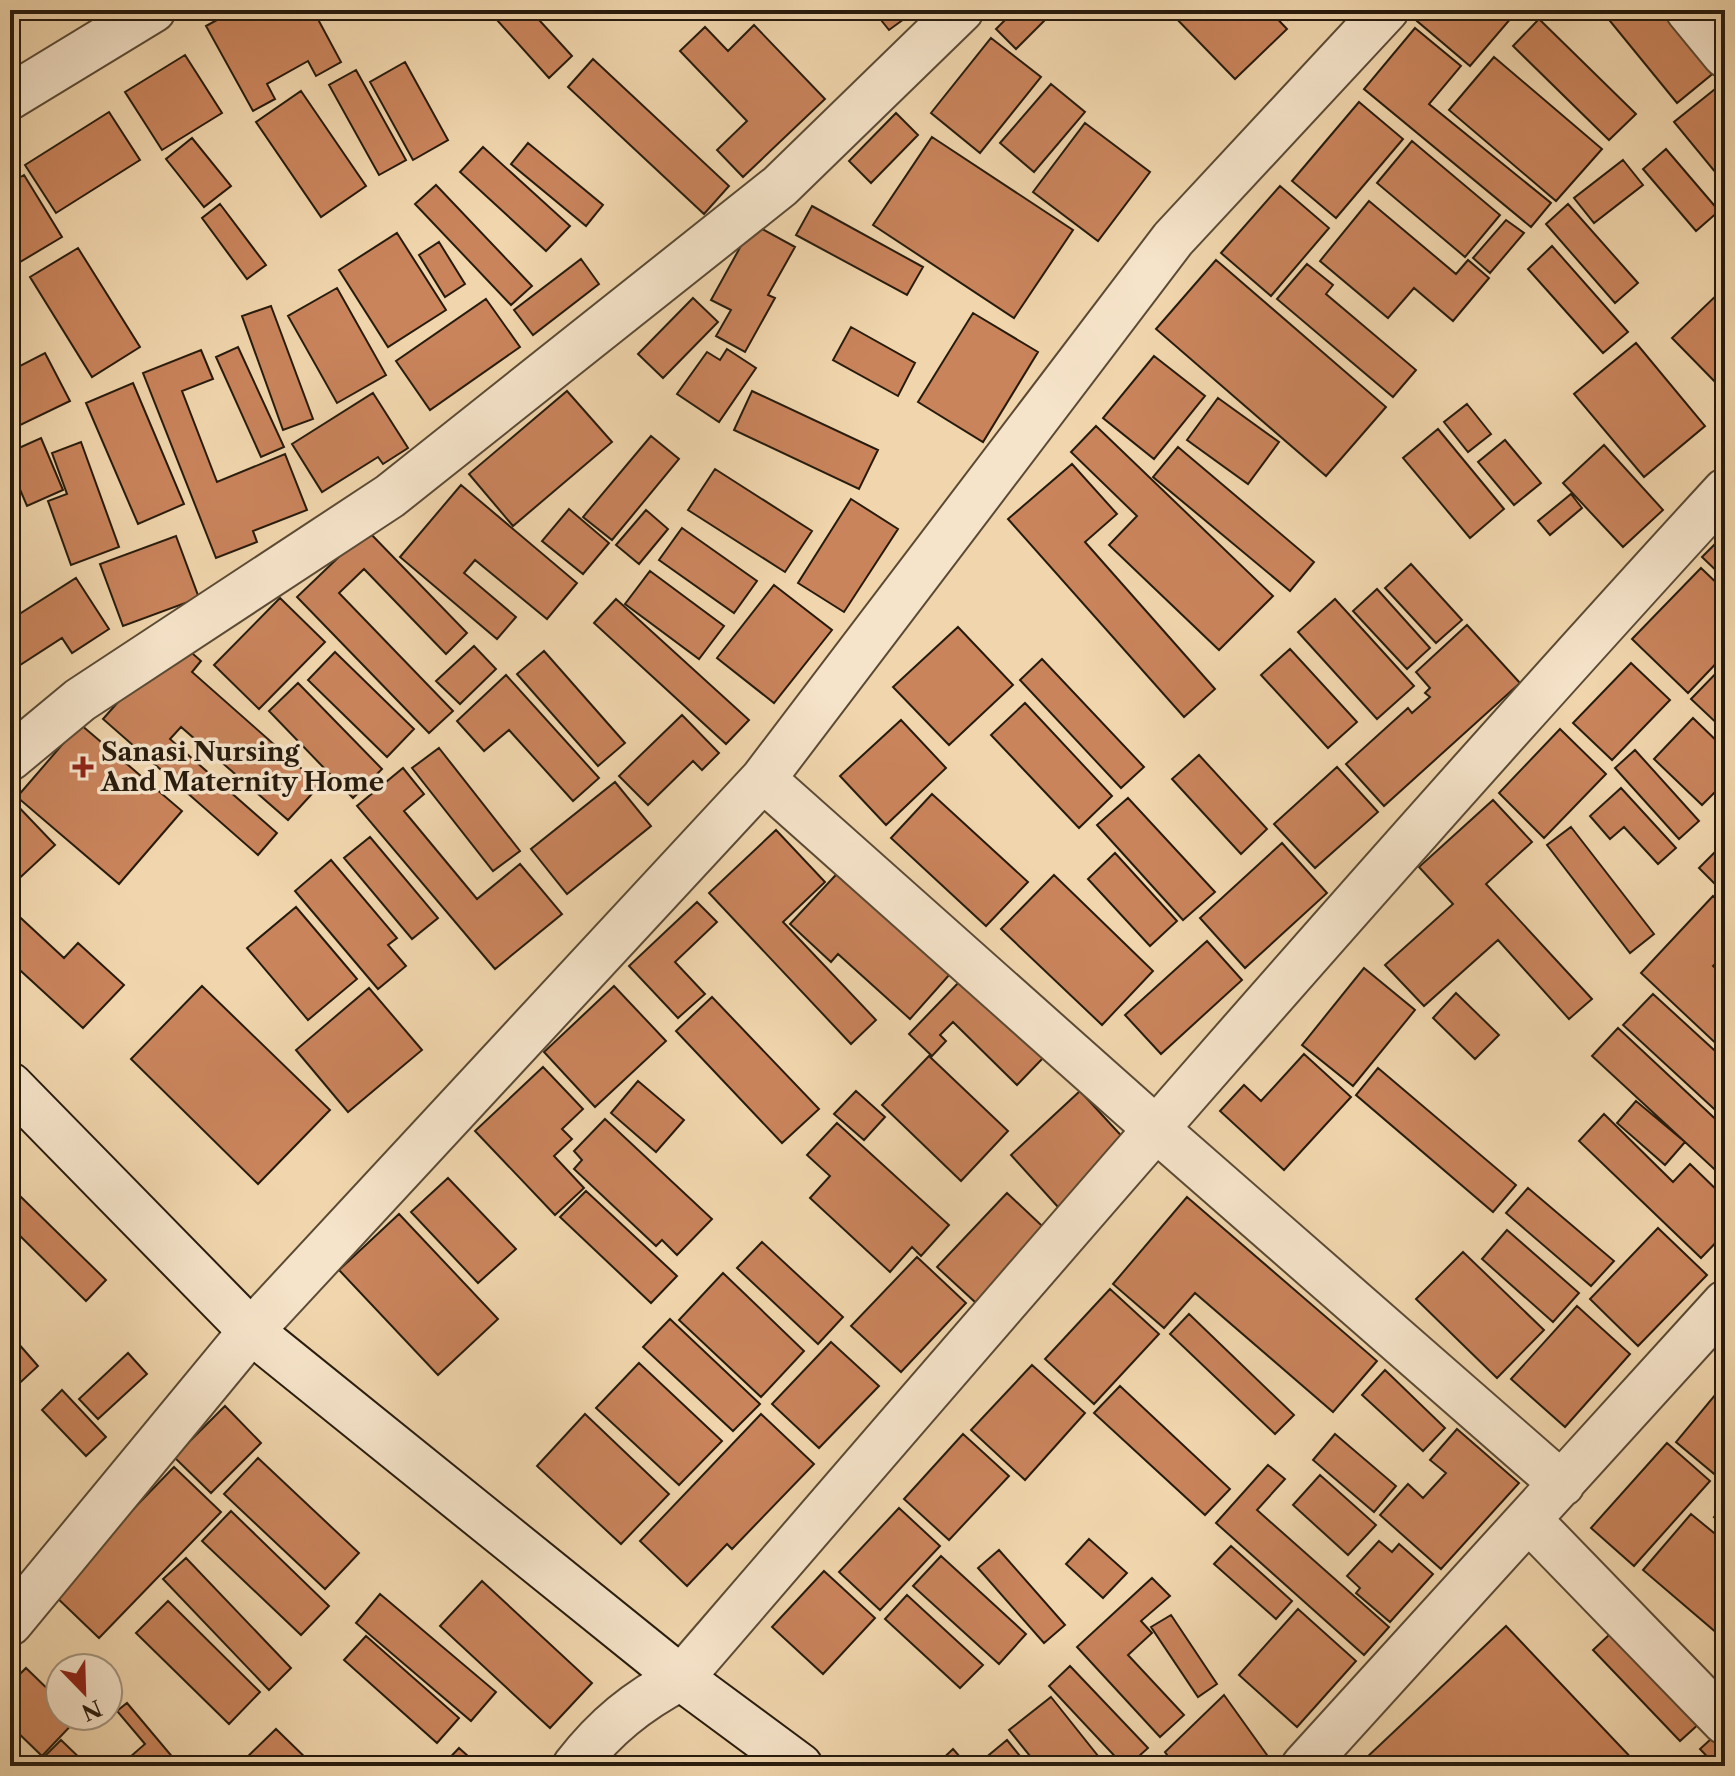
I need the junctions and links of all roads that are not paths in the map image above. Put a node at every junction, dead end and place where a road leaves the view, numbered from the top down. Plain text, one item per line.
1 (153, 10) edge
2 (961, 10) edge
3 (1386, 10) edge
4 (1688, 10) edge
5 (1725, 55) edge
6 (10, 97) edge
7 (1725, 491) edge
8 (10, 758) edge
9 (763, 779) junction
10 (10, 1085) edge
11 (1155, 1128) junction
12 (1725, 1303) edge
13 (251, 1331) junction
14 (1562, 1484) junction
15 (1529, 1520) junction
16 (10, 1623) edge
17 (681, 1678) junction
18 (1725, 1722) edge
19 (575, 1766) edge
20 (800, 1766) edge
21 (1304, 1766) edge

1 - 6 street
2 - 8 street
3 - 9 street
4 - 5 street
7 - 11 street
9 - 11 street
9 - 13 street
10 - 13 street
11 - 14 street
11 - 17 street
12 - 14 street
13 - 16 street
13 - 17 street
14 - 15 street
15 - 18 street
15 - 21 street
17 - 19 street
17 - 20 street

